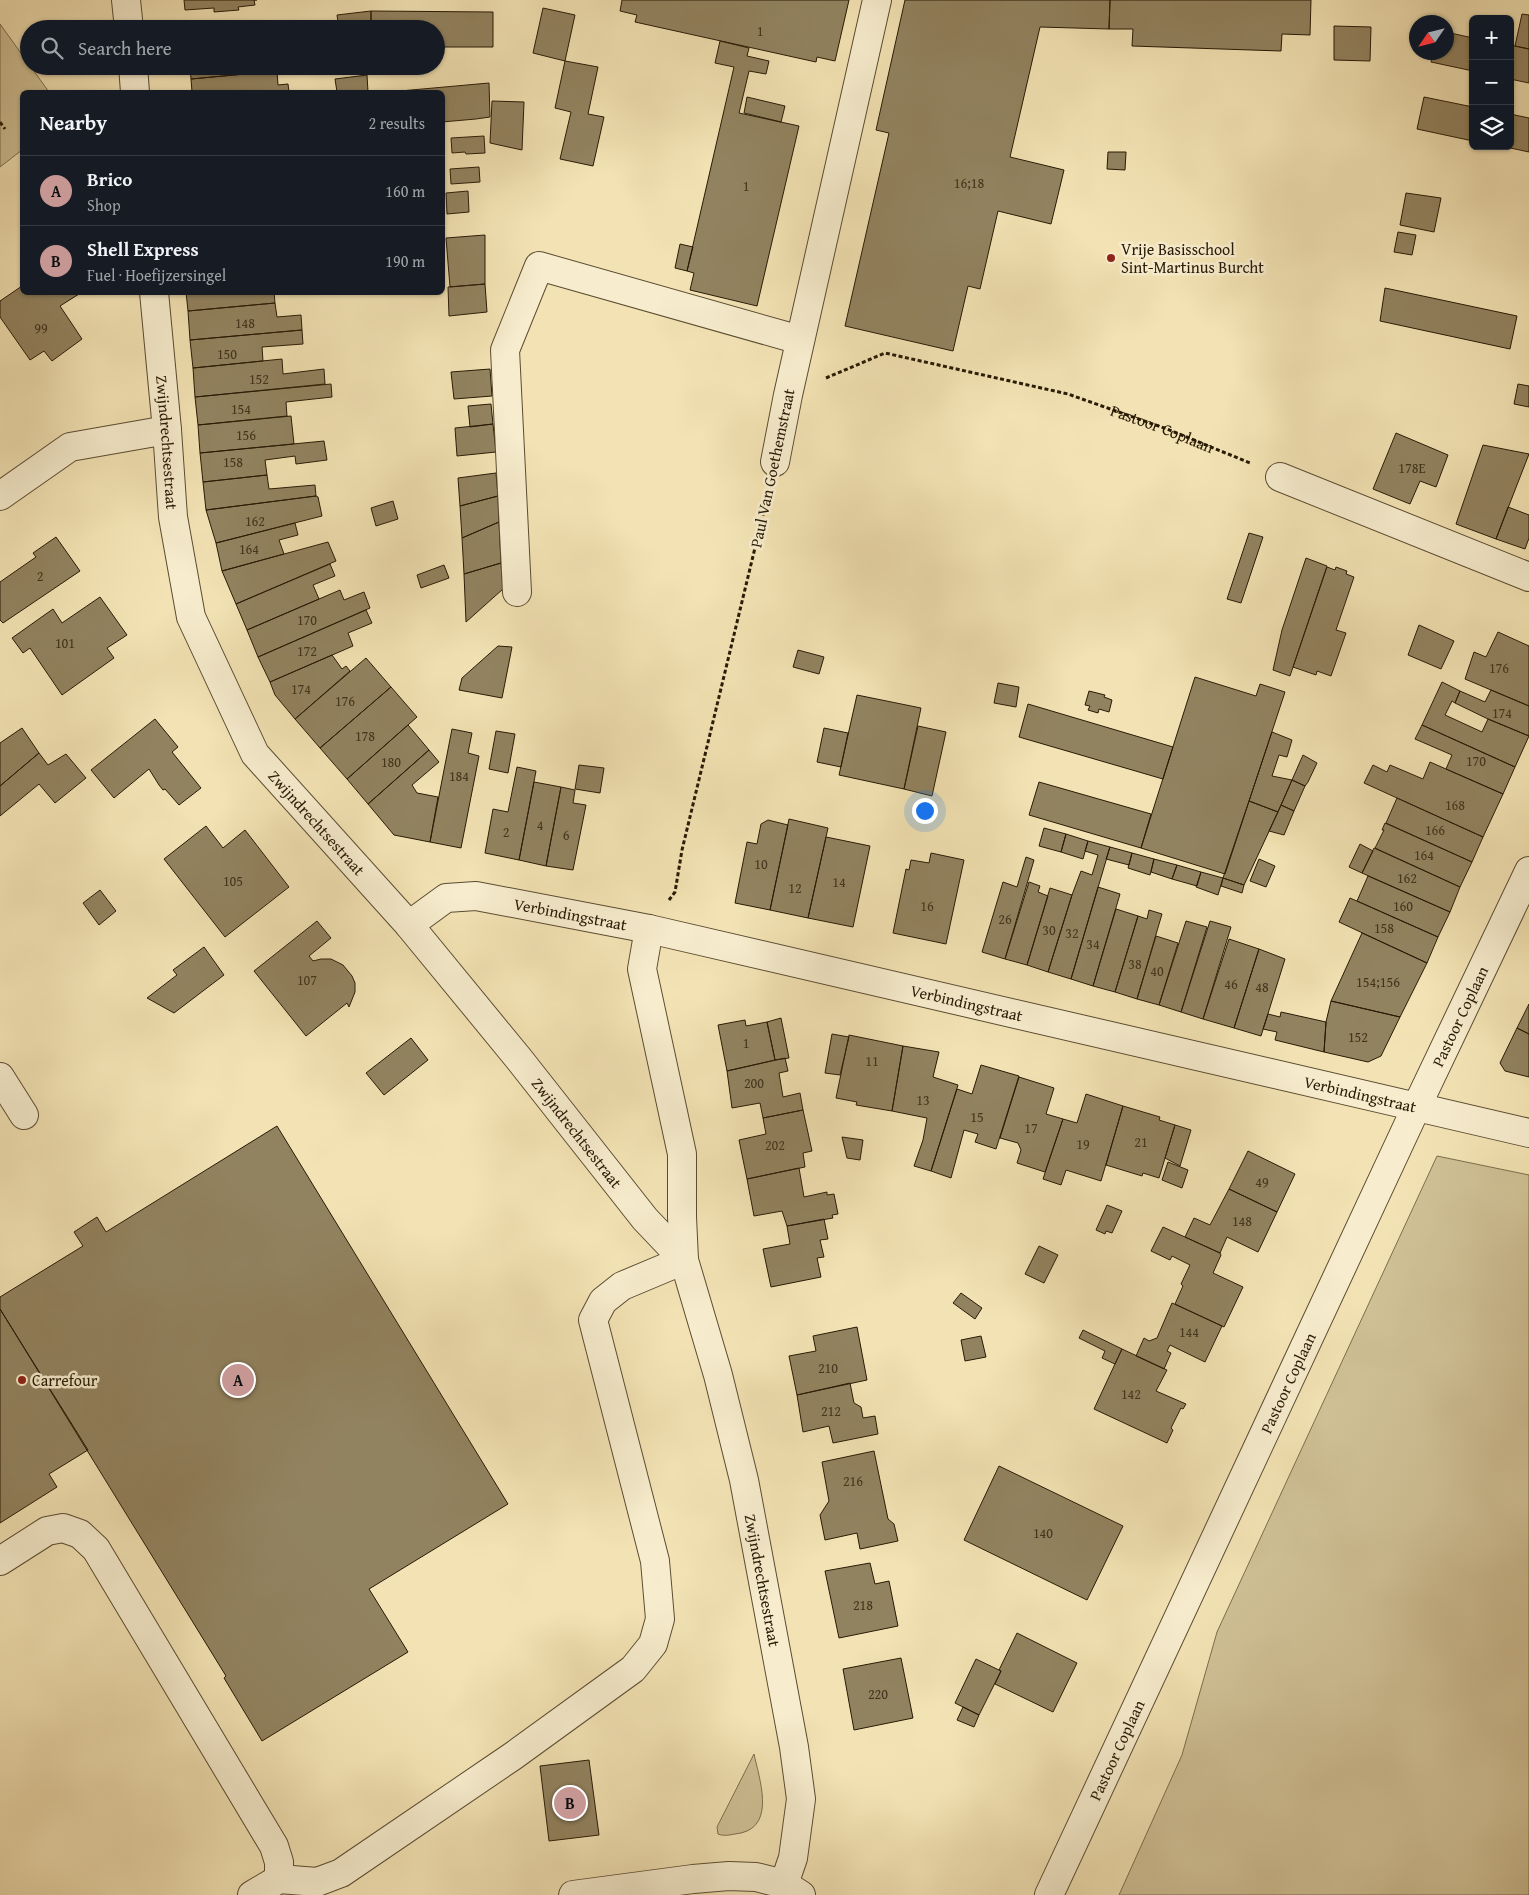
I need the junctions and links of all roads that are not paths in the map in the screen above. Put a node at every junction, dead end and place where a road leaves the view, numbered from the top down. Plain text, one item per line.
1 (126, 0) edge
2 (877, 0) edge
3 (128, 20) edge
4 (134, 75) edge
5 (135, 90) edge
6 (154, 295) edge
7 (800, 340) junction
8 (167, 430) junction
9 (776, 462) road end
10 (1280, 476) road end
11 (0, 496) edge
12 (1529, 577) edge
13 (517, 592) dead end
14 (1529, 871) edge
15 (409, 924) junction
16 (649, 929) junction
17 (0, 1077) edge
18 (1416, 1108) junction
19 (24, 1115) dead end
20 (1529, 1133) edge
21 (684, 1260) junction
22 (0, 1561) edge
23 (279, 1879) junction
24 (792, 1889) edge
25 (252, 1895) edge
26 (573, 1895) edge
27 (1049, 1895) edge

1 - 3 street
2 - 7 street, Paul Van Goethemstraat
4 - 5 street
6 - 8 street, Zwijndrechtsestraat
7 - 9 street, Paul Van Goethemstraat
7 - 13 street
8 - 11 street
8 - 15 street, Zwijndrechtsestraat
10 - 12 street
14 - 18 street, Pastoor Coplaan
15 - 16 street, Verbindingstraat
15 - 21 street, Zwijndrechtsestraat
16 - 18 street, Verbindingstraat
16 - 21 street, Zwijndrechtsestraat
17 - 19 street
18 - 20 street, Verbindingstraat
18 - 27 street, Pastoor Coplaan
21 - 23 street
21 - 24 street, Zwijndrechtsestraat
22 - 23 street
23 - 25 street
24 - 26 street

